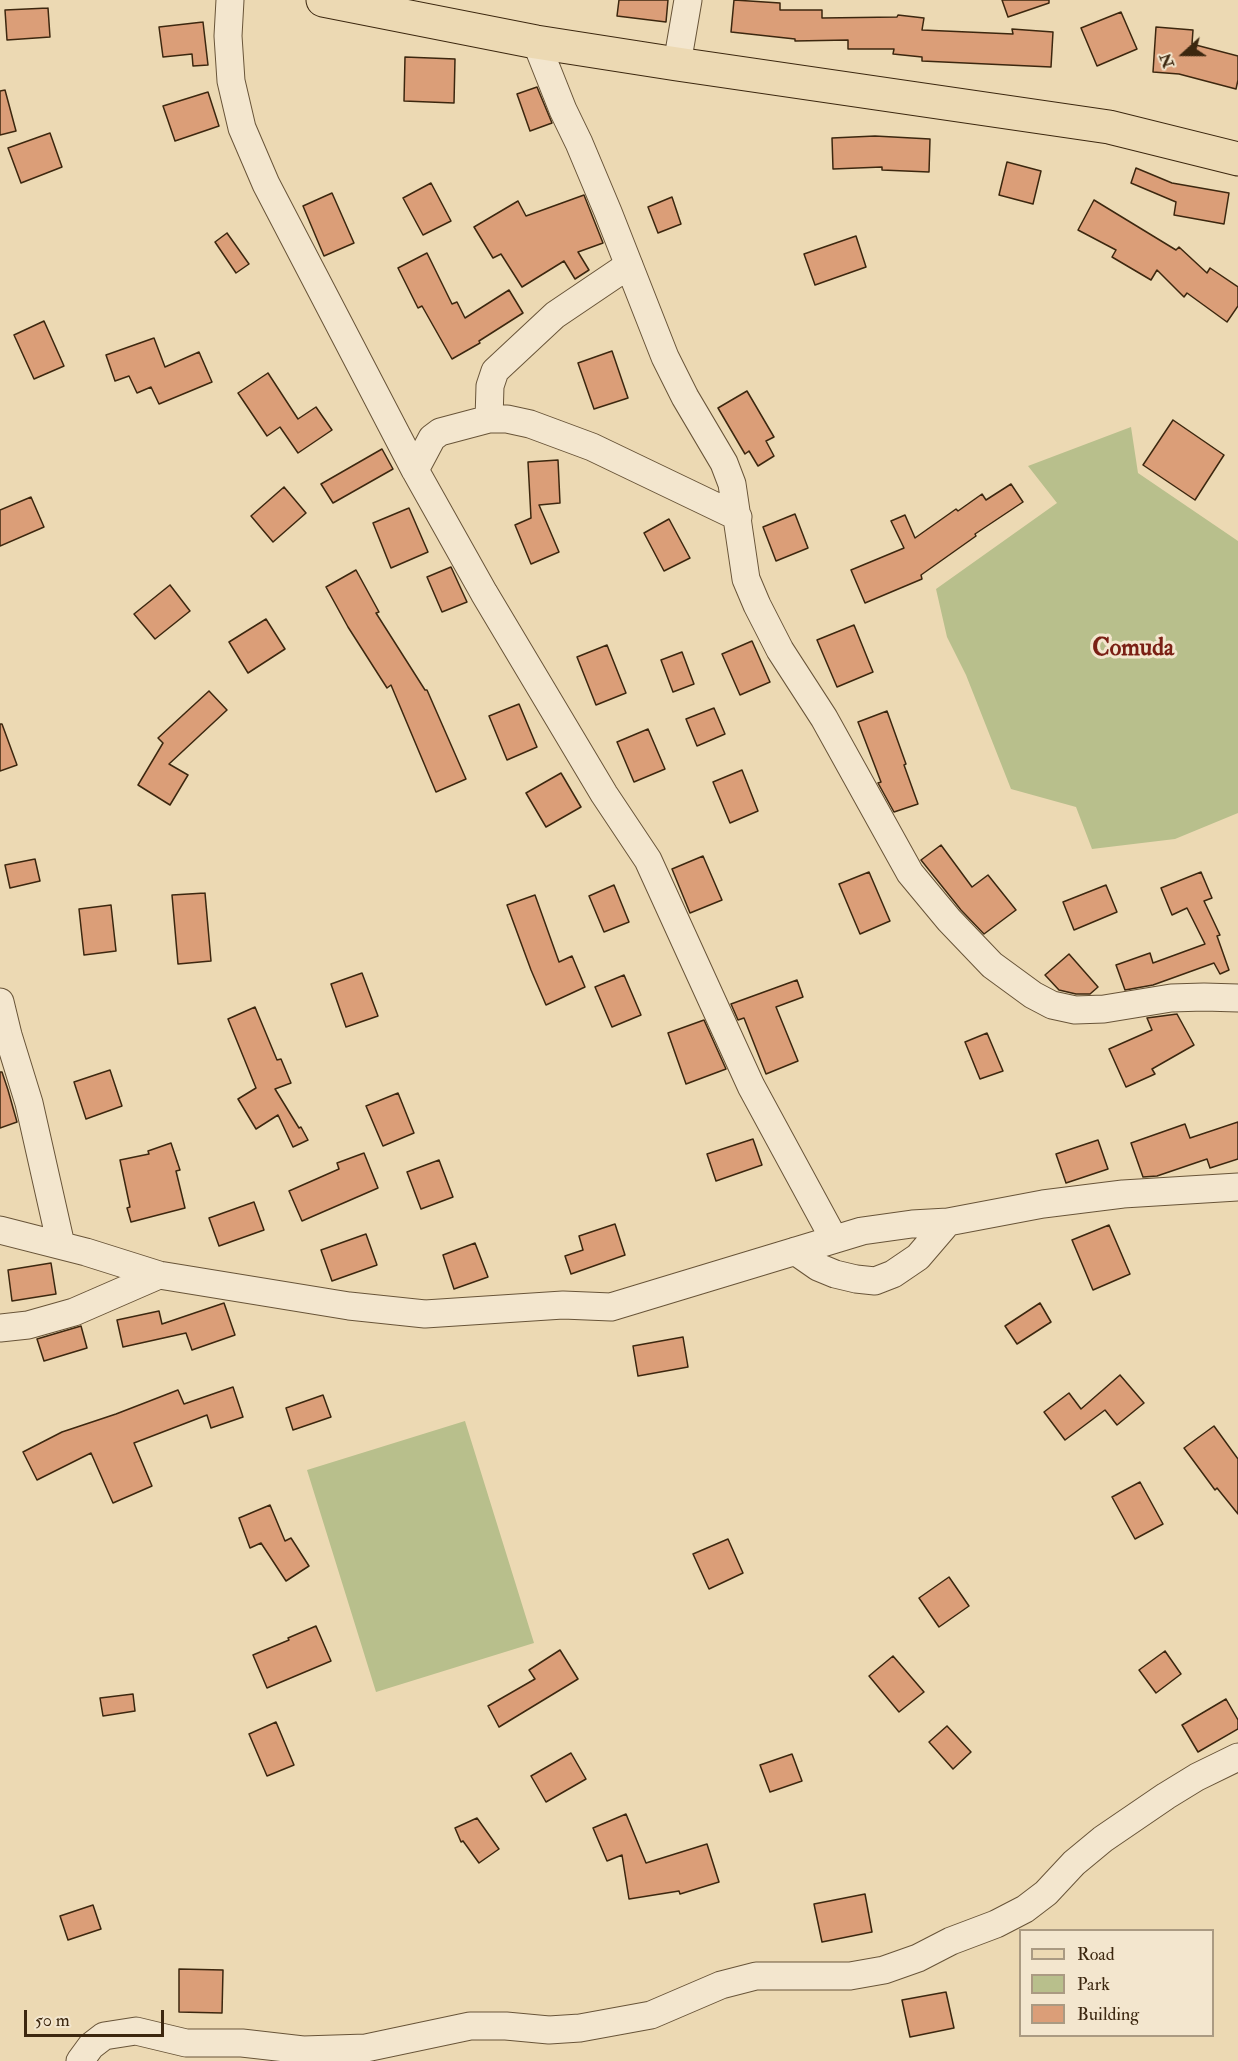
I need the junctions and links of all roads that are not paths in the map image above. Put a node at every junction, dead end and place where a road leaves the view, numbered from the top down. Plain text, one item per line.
1 (230, 0) edge
2 (323, 0) edge
3 (688, 0) edge
4 (536, 42) junction
5 (677, 64) junction
6 (1238, 159) edge
7 (629, 265) junction
8 (489, 418) junction
9 (415, 470) junction
10 (738, 517) junction
11 (1238, 998) edge
12 (0, 1002) edge
13 (1238, 1187) edge
14 (948, 1222) junction
15 (0, 1230) edge
16 (834, 1239) junction
17 (61, 1245) junction
18 (795, 1251) junction
19 (159, 1275) junction
20 (0, 1328) edge
21 (1238, 1757) edge
22 (80, 2061) edge

1 - 9 street
2 - 4 main road
3 - 5 street
4 - 5 main road
4 - 7 street
5 - 6 main road
7 - 8 street
7 - 10 street
8 - 9 street
8 - 10 street
9 - 16 street
10 - 11 street
12 - 17 street
13 - 14 street
14 - 16 street
14 - 18 street
15 - 17 street
16 - 18 street
17 - 19 street
18 - 19 street
19 - 20 street
21 - 22 street

